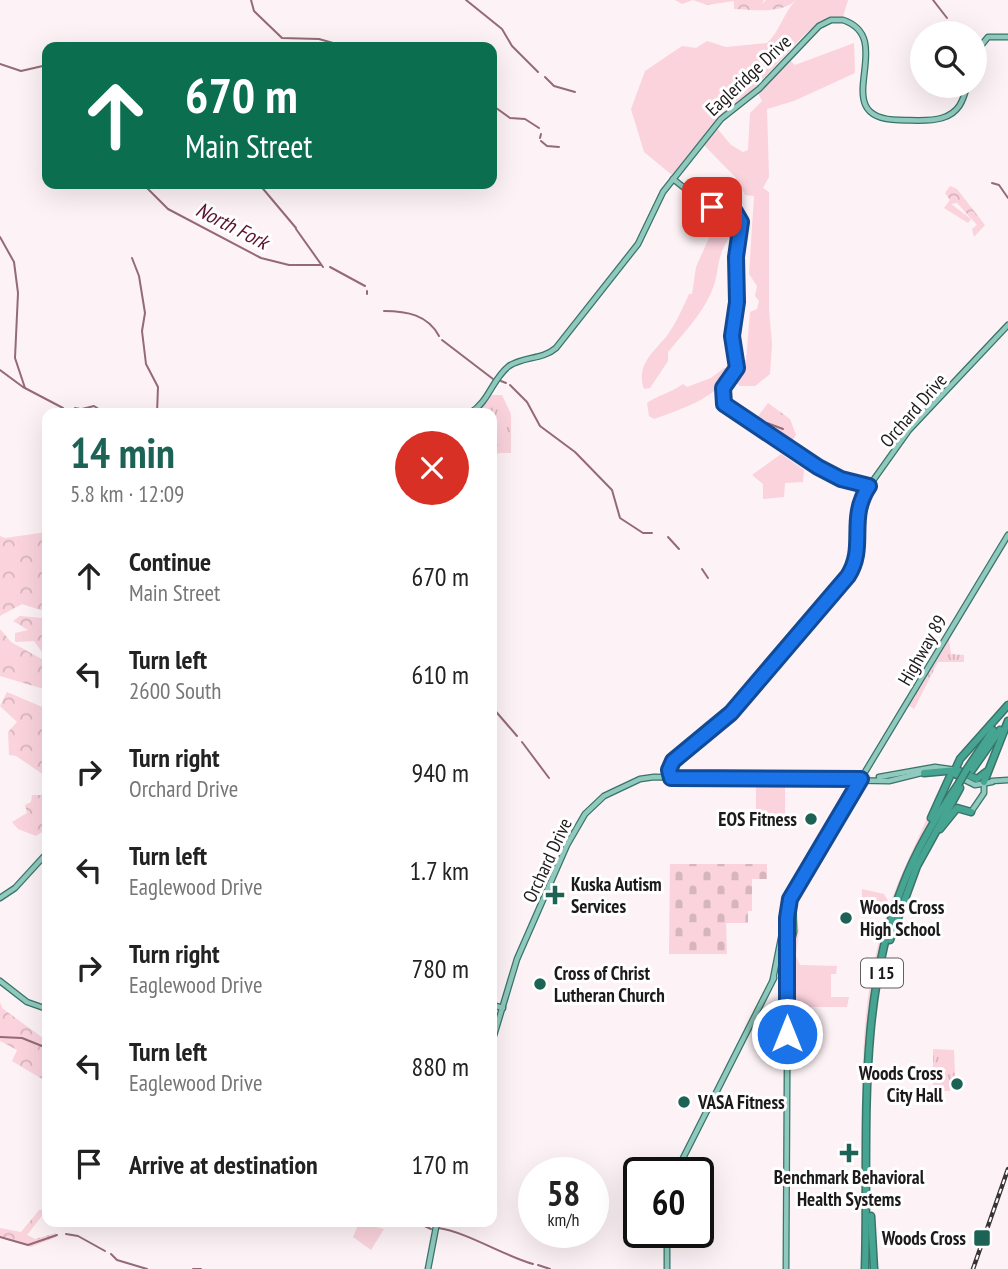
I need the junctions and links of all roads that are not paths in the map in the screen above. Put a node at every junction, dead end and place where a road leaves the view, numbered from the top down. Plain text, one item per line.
1 (1008, 37) edge
2 (987, 38) edge
3 (962, 98) edge
4 (673, 179) junction
5 (1008, 325) edge
6 (476, 408) edge
7 (868, 484) junction
8 (1008, 535) edge
9 (1008, 707) edge
10 (1008, 720) edge
11 (958, 762) junction
12 (944, 769) junction
13 (969, 770) junction
14 (986, 772) junction
15 (924, 773) junction
16 (957, 776) junction
17 (669, 778) junction
18 (861, 779) junction
19 (1008, 780) edge
20 (946, 781) junction
21 (992, 782) junction
22 (984, 783) junction
23 (971, 812) joint
24 (42, 858) edge
25 (916, 862) junction
26 (793, 892) junction
27 (0, 898) edge
28 (774, 979) junction
29 (0, 981) edge
30 (497, 1007) edge
31 (42, 1008) edge
32 (503, 1009) junction
33 (497, 1027) edge
34 (870, 1102) junction
35 (683, 1157) edge
36 (436, 1227) edge
37 (667, 1248) edge
38 (428, 1269) edge
39 (667, 1269) edge
40 (786, 1269) edge
41 (867, 1269) edge

1 - 2 main road
3 - 4 main road, Eagleridge Drive
4 - 6 main road, Eagleridge Drive
4 - 7 main road
5 - 7 main road, Orchard Drive
7 - 17 main road, Orchard Drive
8 - 18 main road, Highway 89
9 - 11 highway
9 - 13 highway, I 15
10 - 13 highway, I 15
10 - 14 highway
11 - 12 highway
11 - 16 highway
12 - 15 main road
12 - 16 main road
12 - 18 main road
12 - 20 highway
13 - 16 highway, I 15, bridge
14 - 16 highway
14 - 21 highway
14 - 22 highway
15 - 16 highway
15 - 18 main road
16 - 20 highway
16 - 22 main road
16 - 25 highway, I 15
17 - 18 main road
17 - 32 main road, Orchard Drive
18 - 26 main road, Highway 89
19 - 21 main road
20 - 25 highway
21 - 22 main road
22 - 23 main road
23 - 25 highway
24 - 27 main road
25 - 34 highway, I 15
26 - 28 main road
26 - 28 main road, bridge
26 - 40 main road
28 - 35 main road
29 - 31 main road
30 - 32 main road
32 - 33 main road, Orchard Drive
34 - 41 highway, I 15
34 - 41 highway, I 15
36 - 38 main road
37 - 39 main road

